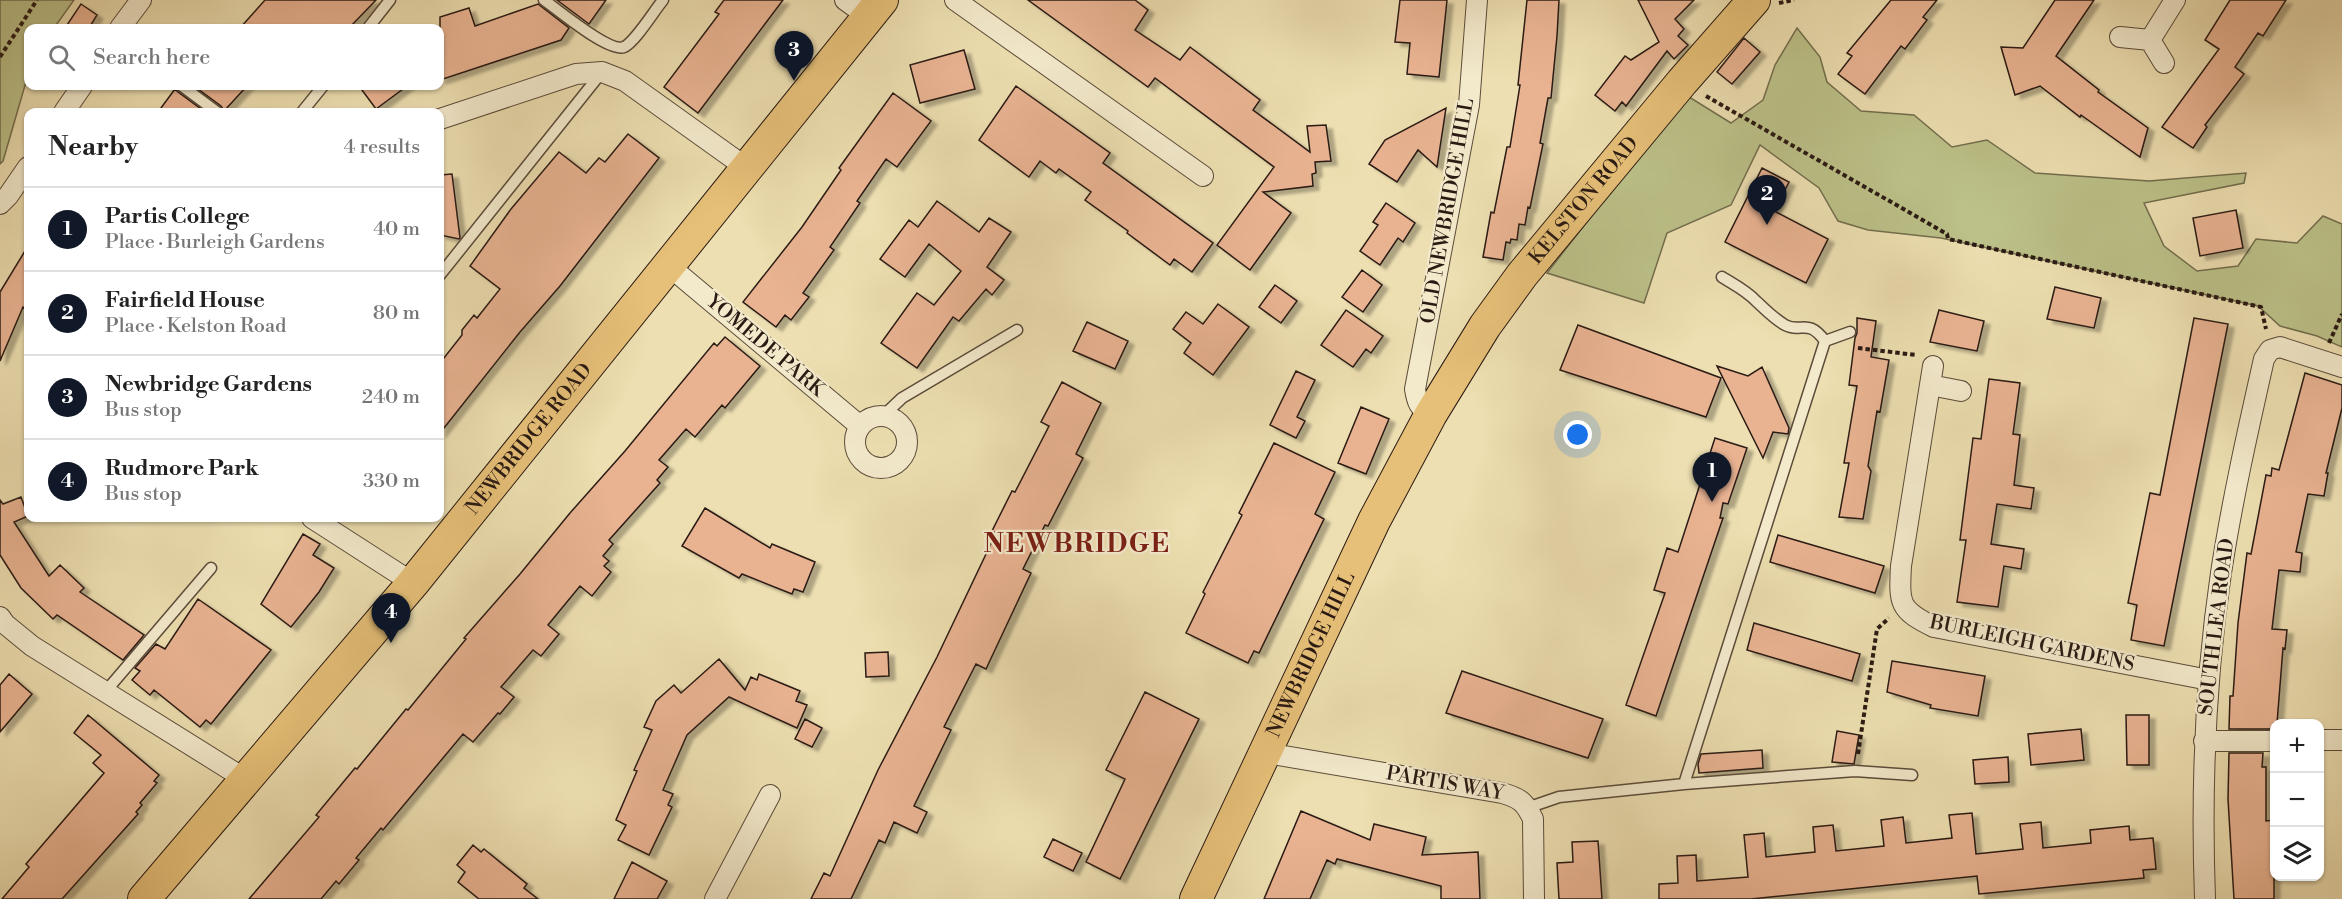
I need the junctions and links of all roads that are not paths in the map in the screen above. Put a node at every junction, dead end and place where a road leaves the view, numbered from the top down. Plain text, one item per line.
1 (141, 0) edge
2 (390, 0) edge
3 (544, 0) edge
4 (663, 0) edge
5 (845, 0) edge
6 (955, 0) edge
7 (1477, 0) edge
8 (1754, 0) edge
9 (2175, 0) edge
10 (876, 9) edge
11 (123, 24) edge
12 (371, 24) edge
13 (2120, 37) dead end
14 (2150, 40) junction
15 (2163, 63) dead end
16 (602, 72) junction
17 (79, 90) edge
18 (187, 90) edge
19 (320, 90) edge
20 (67, 108) edge
21 (212, 108) edge
22 (306, 108) edge
23 (444, 118) edge
24 (748, 169) junction
25 (24, 173) edge
26 (1203, 176) dead end
27 (0, 204) edge
28 (669, 266) junction
29 (444, 270) edge
30 (1722, 277) dead end
31 (1017, 330) dead end
32 (1850, 332) road end
33 (1825, 341) junction
34 (2342, 367) edge
35 (1961, 391) dead end
36 (1431, 414) junction
37 (883, 416) junction
38 (860, 426) junction
39 (318, 522) edge
40 (211, 568) dead end
41 (413, 583) junction
42 (2, 624) edge
43 (2209, 680) junction
44 (106, 691) junction
45 (2324, 740) edge
46 (2342, 740) edge
47 (2204, 741) junction
48 (2270, 741) edge
49 (1266, 753) junction
50 (1912, 775) dead end
51 (245, 779) junction
52 (1684, 784) junction
53 (770, 795) dead end
54 (1527, 808) junction
55 (144, 899) edge
56 (715, 899) edge
57 (1196, 899) edge
58 (1534, 899) edge
59 (2205, 899) edge

1 - 11 street
2 - 12 lane
3 - 4 lane
5 - 10 street
6 - 26 street
7 - 36 street, OLD NEWBRIDGE HILL
8 - 36 main road, KELSTON ROAD
9 - 14 street
10 - 24 main road, NEWBRIDGE ROAD
13 - 14 street
14 - 15 street
16 - 23 street
16 - 24 street
16 - 29 lane
17 - 20 street
18 - 21 lane
19 - 22 lane
24 - 28 main road, NEWBRIDGE ROAD
25 - 27 street
28 - 38 street, YOMEDE PARK
28 - 41 main road, NEWBRIDGE ROAD
30 - 33 lane
31 - 37 lane
32 - 33 lane
33 - 52 lane
34 - 43 street, SOUTH LEA ROAD
35 - 43 street, BURLEIGH GARDENS
36 - 49 main road, NEWBRIDGE HILL
37 - 38 street
37 - 38 street
39 - 41 street
40 - 44 lane
41 - 51 main road, NEWBRIDGE ROAD
42 - 44 street
43 - 47 street, SOUTH LEA ROAD
44 - 51 street
45 - 46 street
47 - 48 street
47 - 59 street, SOUTH LEA ROAD
49 - 54 street, PARTIS WAY
49 - 57 main road, NEWBRIDGE HILL
50 - 52 lane
51 - 55 main road, NEWBRIDGE ROAD
52 - 54 lane
53 - 56 street
54 - 58 street, PARTIS WAY

